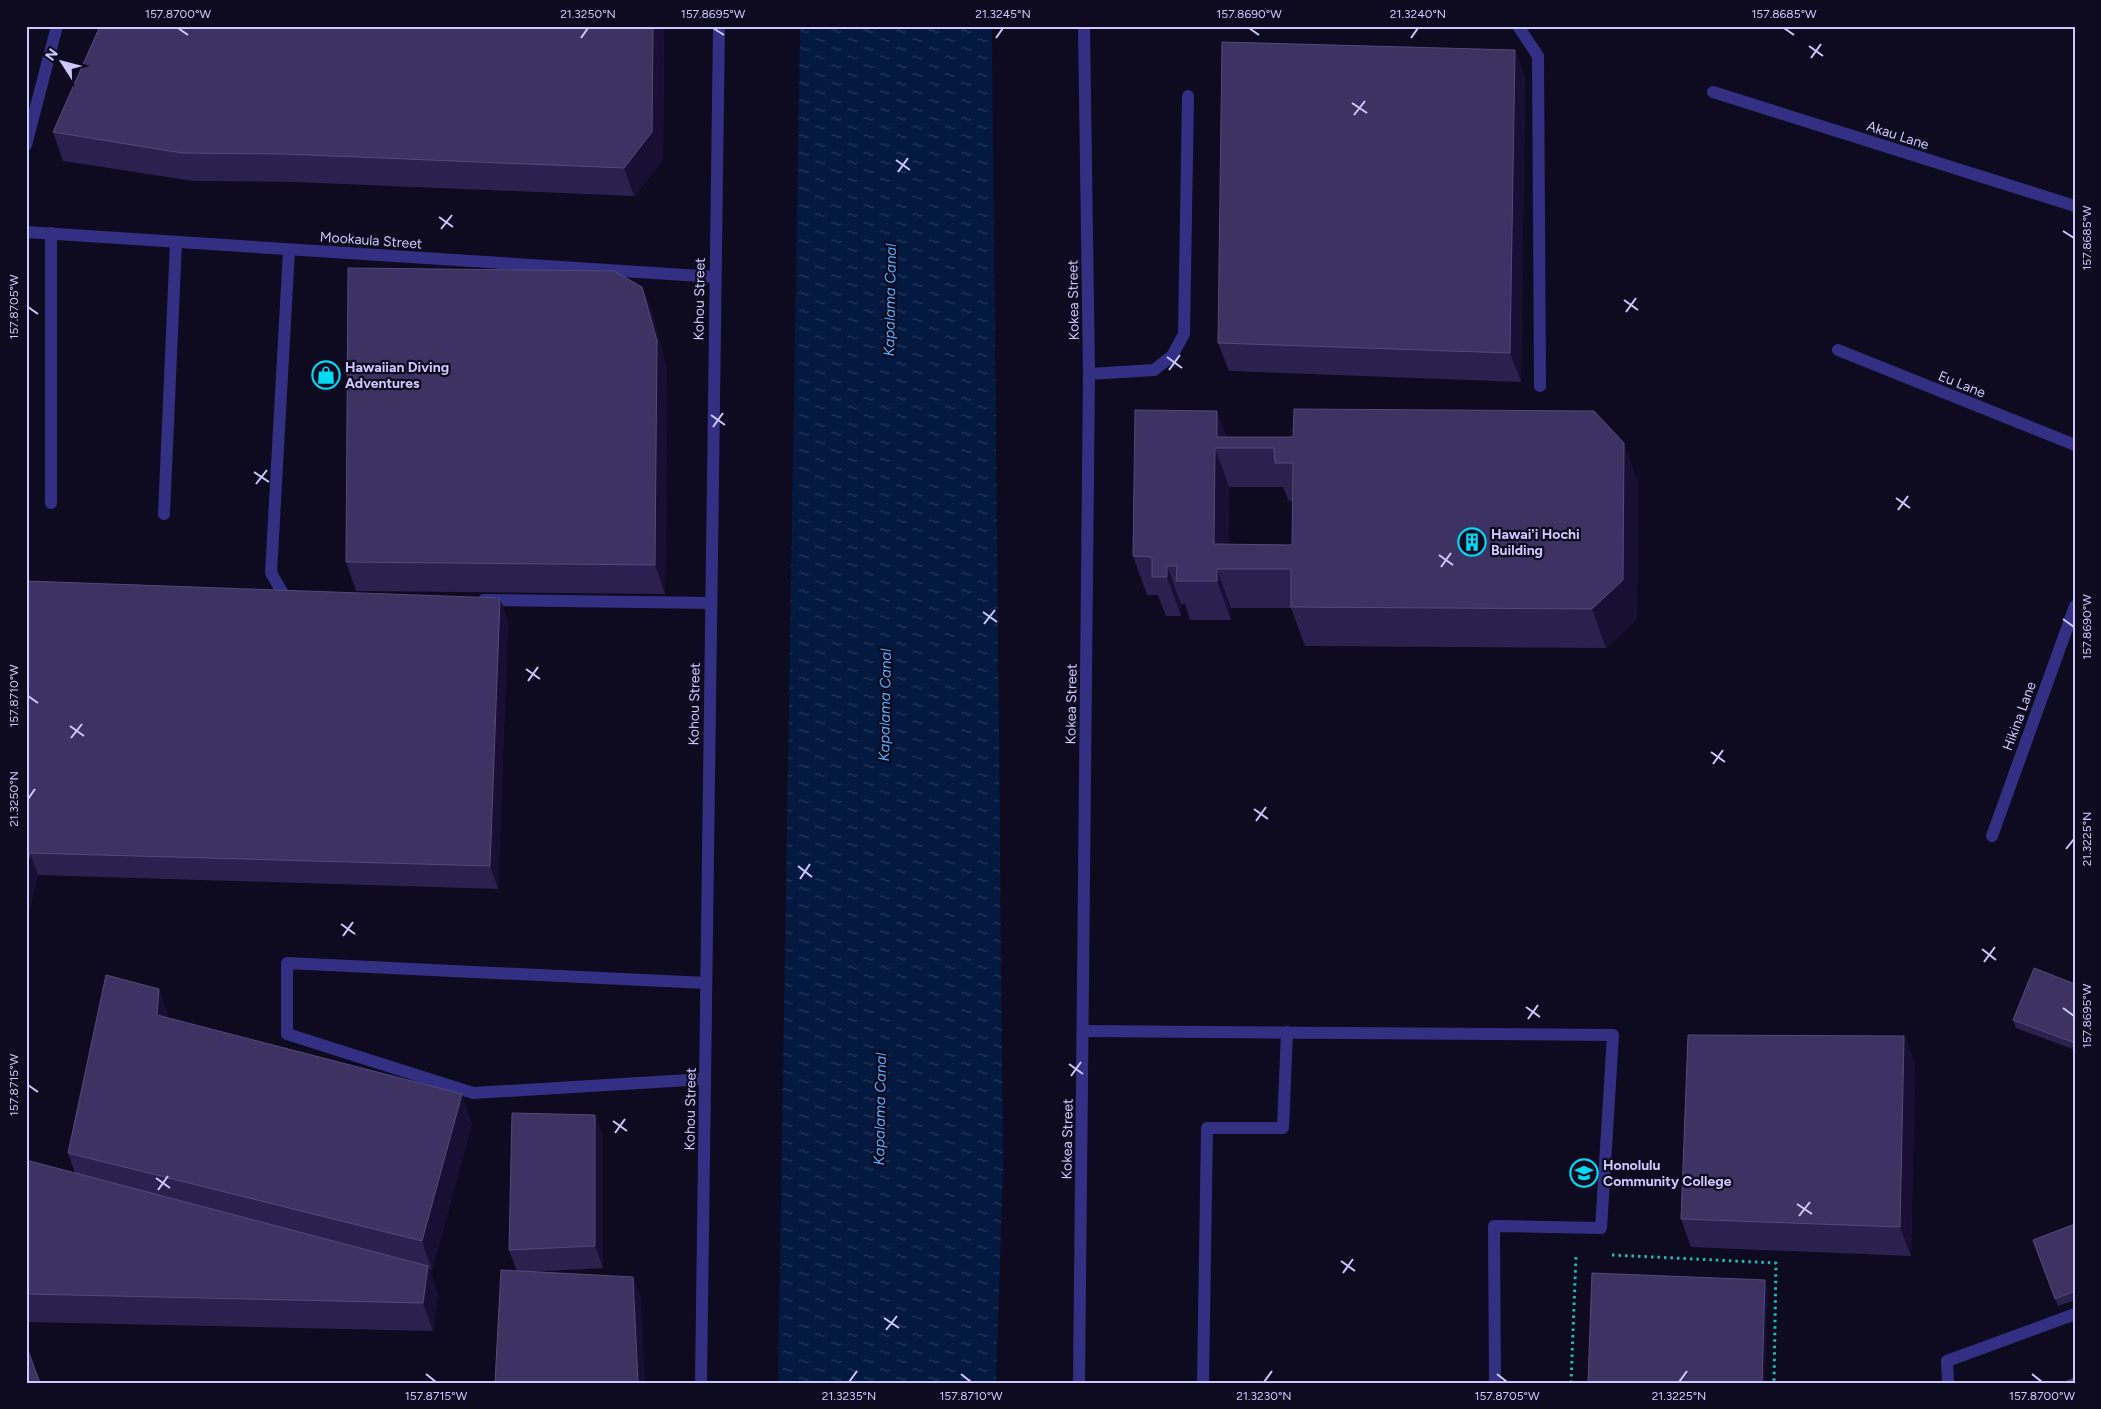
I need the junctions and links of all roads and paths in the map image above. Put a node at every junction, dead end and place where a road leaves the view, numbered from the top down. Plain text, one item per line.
1 (57, 26) edge
2 (719, 26) edge
3 (1084, 26) edge
4 (1518, 26) edge
5 (1713, 92) dead end
6 (1188, 96) dead end
7 (26, 145) edge
8 (2075, 206) edge
9 (26, 232) edge
10 (51, 234) junction
11 (176, 242) junction
12 (290, 250) junction
13 (714, 277) junction
14 (1838, 350) dead end
15 (1089, 374) junction
16 (1540, 386) dead end
17 (2075, 445) edge
18 (51, 503) dead end
19 (164, 514) dead end
20 (305, 597) edge
21 (473, 600) edge
22 (711, 603) junction
23 (2075, 606) edge
24 (1992, 836) dead end
25 (706, 983) junction
26 (1082, 1031) junction
27 (1287, 1032) junction
28 (705, 1079) junction
29 (1576, 1253) dead end
30 (1604, 1254) dead end
31 (2075, 1314) edge
32 (702, 1383) edge
33 (1079, 1383) edge
34 (1204, 1383) edge
35 (1495, 1383) edge
36 (1571, 1383) edge
37 (1774, 1383) edge
38 (1948, 1383) edge

1 - 7 street
2 - 13 street, Kohou Street
3 - 15 street, Kokea Street
4 - 16 street
5 - 8 street, Akau Lane
6 - 15 street
9 - 10 street, Mookaula Street
10 - 11 street, Mookaula Street
10 - 18 street
11 - 12 street, Mookaula Street
11 - 19 street
12 - 13 street, Mookaula Street
12 - 20 street
13 - 22 street, Kohou Street
14 - 17 street, Eu Lane
15 - 26 street, Kokea Street
21 - 22 street
22 - 25 street, Kohou Street
23 - 24 street, Hikina Lane
25 - 28 street, Kohou Street
25 - 28 street
26 - 27 street
26 - 33 street, Kokea Street
27 - 34 street
27 - 35 street
28 - 32 street, Kohou Street
29 - 36 path
30 - 37 path
31 - 38 street

